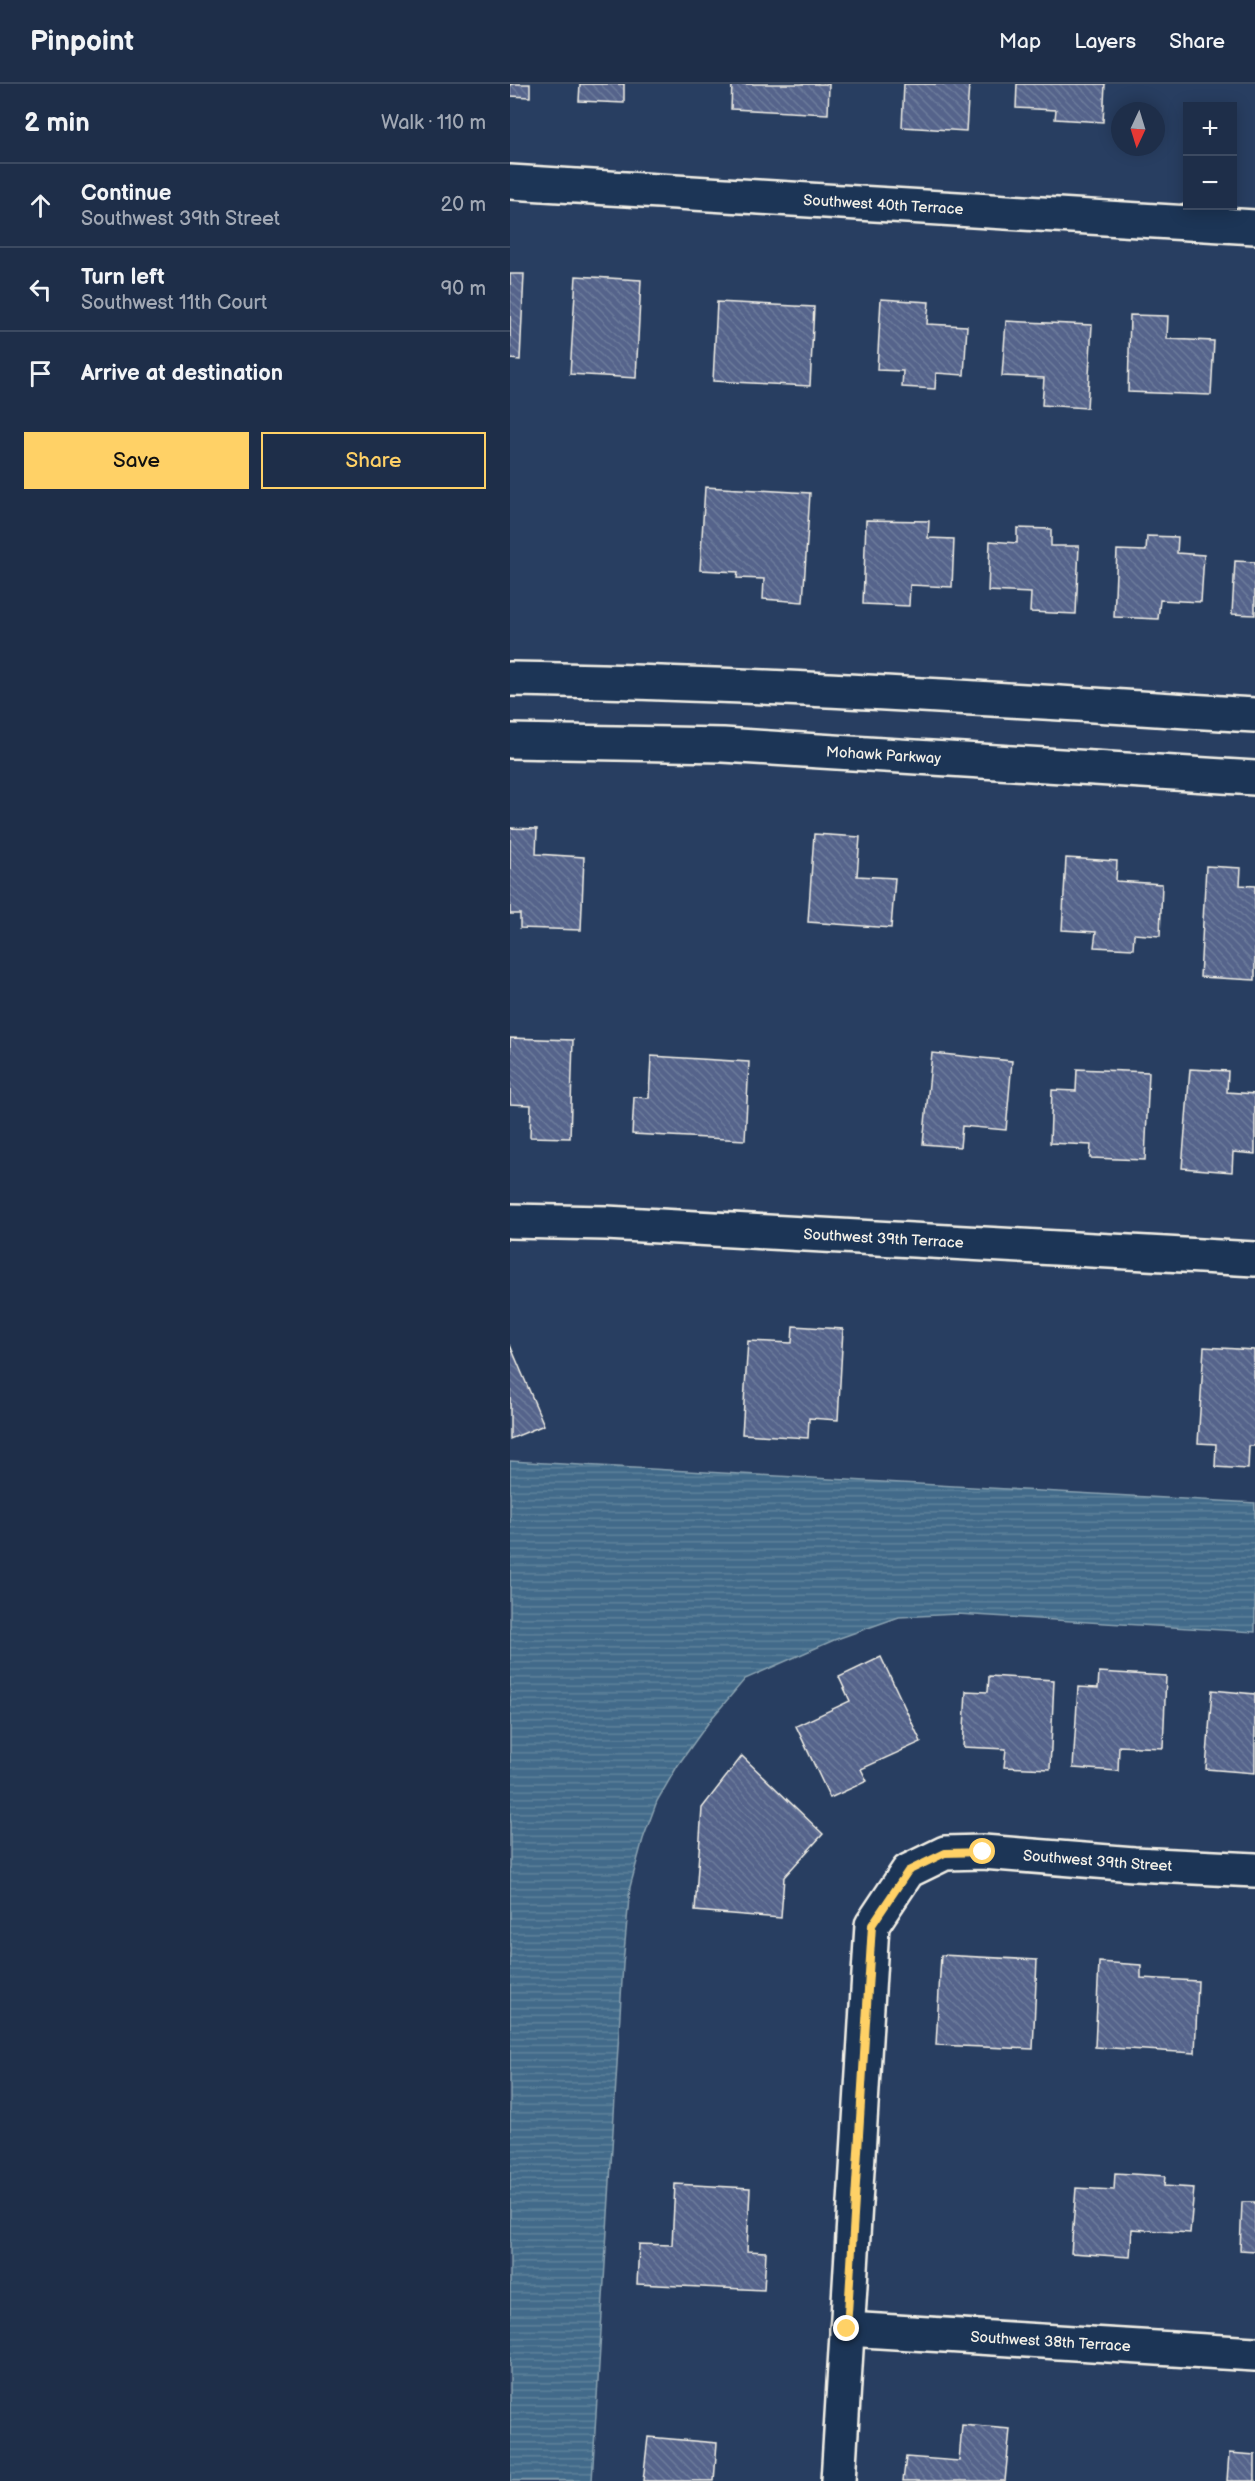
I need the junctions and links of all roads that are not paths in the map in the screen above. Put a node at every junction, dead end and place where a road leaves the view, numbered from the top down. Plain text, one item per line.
1 (510, 182) edge
2 (1255, 226) edge
3 (510, 679) edge
4 (1255, 715) edge
5 (510, 741) edge
6 (1255, 778) edge
7 (510, 1221) edge
8 (1255, 1259) edge
9 (1255, 1870) edge
10 (847, 2329) junction
11 (1255, 2354) edge
12 (838, 2481) edge

1 - 2 street, Southwest 40th Terrace
3 - 4 street
5 - 6 street, Mohawk Parkway
7 - 8 street, Southwest 39th Terrace
9 - 10 street, Southwest 39th Street
10 - 11 street, Southwest 38th Terrace
10 - 12 street

